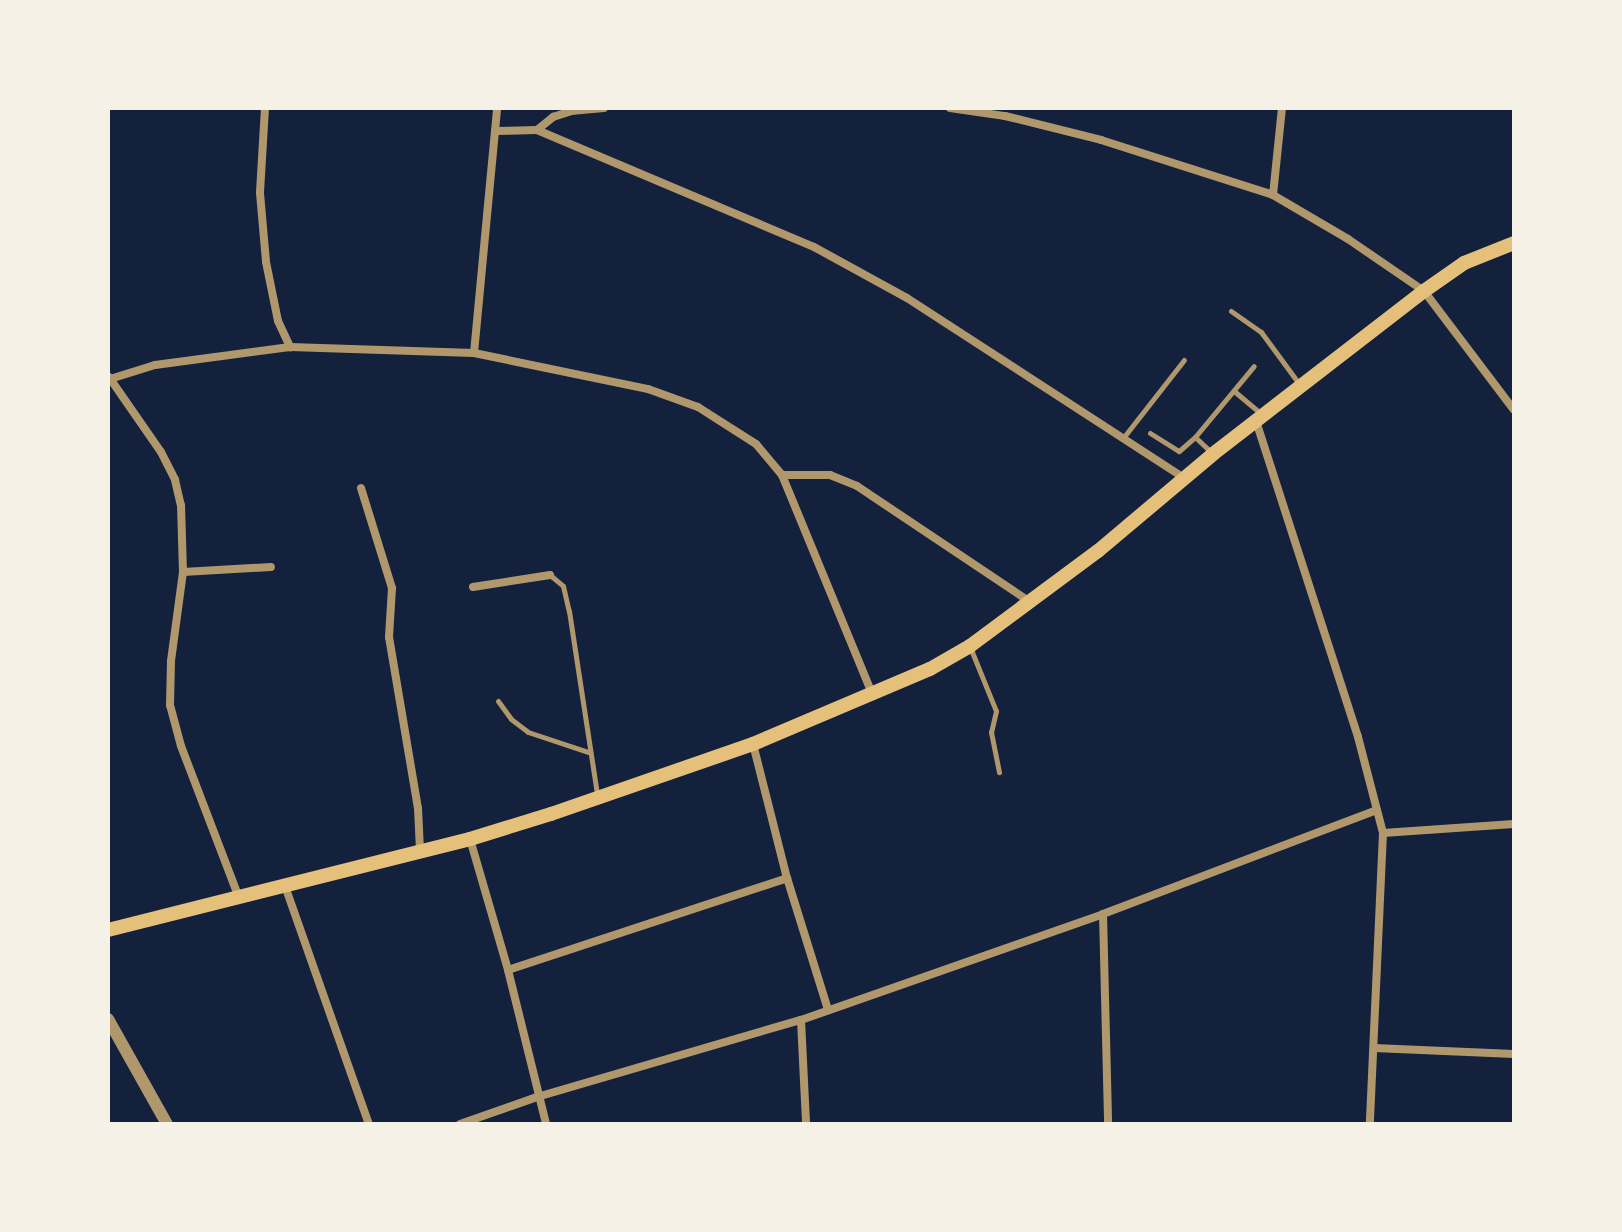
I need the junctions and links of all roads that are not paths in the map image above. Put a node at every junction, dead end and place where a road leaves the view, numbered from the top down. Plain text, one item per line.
1 (265, 108) edge
2 (497, 108) edge
3 (604, 108) edge
4 (950, 108) edge
5 (1282, 108) edge
6 (537, 130) junction
7 (495, 131) junction
8 (1273, 195) junction
9 (1514, 243) edge
10 (1424, 291) junction
11 (1231, 311) dead end
12 (290, 347) junction
13 (474, 353) junction
14 (1184, 360) dead end
15 (1254, 366) dead end
16 (109, 378) edge
17 (1300, 386) junction
18 (1234, 391) junction
19 (1514, 410) edge
20 (1260, 419) junction
21 (1150, 433) dead end
22 (1195, 437) junction
23 (1123, 438) junction
24 (1213, 454) junction
25 (782, 475) junction
26 (1184, 478) junction
27 (361, 488) dead end
28 (271, 567) dead end
29 (183, 572) junction
30 (550, 575) joint
31 (473, 587) dead end
32 (1030, 602) junction
33 (970, 646) junction
34 (873, 696) junction
35 (498, 701) dead end
36 (753, 744) junction
37 (589, 752) junction
38 (999, 772) dead end
39 (597, 799) junction
40 (1377, 810) junction
41 (1514, 824) edge
42 (1383, 833) junction
43 (470, 839) junction
44 (420, 851) junction
45 (787, 878) junction
46 (285, 886) junction
47 (239, 898) junction
48 (1103, 914) junction
49 (108, 930) edge
50 (508, 970) junction
51 (828, 1010) junction
52 (108, 1019) edge
53 (801, 1020) junction
54 (1374, 1048) junction
55 (1514, 1054) edge
56 (537, 1097) junction
57 (167, 1124) edge
58 (369, 1124) edge
59 (460, 1124) edge
60 (546, 1124) edge
61 (806, 1124) edge
62 (1108, 1124) edge
63 (1370, 1124) edge

1 - 12 street
2 - 7 street
3 - 6 street
4 - 8 street
5 - 8 street
6 - 7 street
6 - 23 street
7 - 13 street
8 - 10 street
9 - 10 main road
10 - 17 main road
10 - 19 street
11 - 17 lane
12 - 13 street
12 - 16 street
13 - 25 street
14 - 23 lane
15 - 18 lane
16 - 29 street
17 - 20 main road
18 - 20 lane
18 - 22 lane
20 - 24 main road
20 - 40 street
21 - 22 lane
22 - 24 lane
23 - 26 street
24 - 26 main road
25 - 32 street
25 - 34 street
26 - 32 main road
27 - 44 street
28 - 29 street
29 - 47 street
30 - 31 street
30 - 37 lane
32 - 33 main road
33 - 34 main road
33 - 38 lane
34 - 36 main road
35 - 37 lane
36 - 39 main road
36 - 45 street
37 - 39 lane
39 - 43 main road
40 - 42 street
40 - 48 street
41 - 42 street
42 - 54 street
43 - 44 main road
43 - 50 street
44 - 46 main road
45 - 50 street
45 - 51 street
46 - 47 main road
46 - 58 street
47 - 49 main road
48 - 51 street
48 - 62 street
50 - 56 street
51 - 53 street
52 - 57 street
53 - 56 street
53 - 61 street
54 - 55 street
54 - 63 street
56 - 59 street
56 - 60 street

